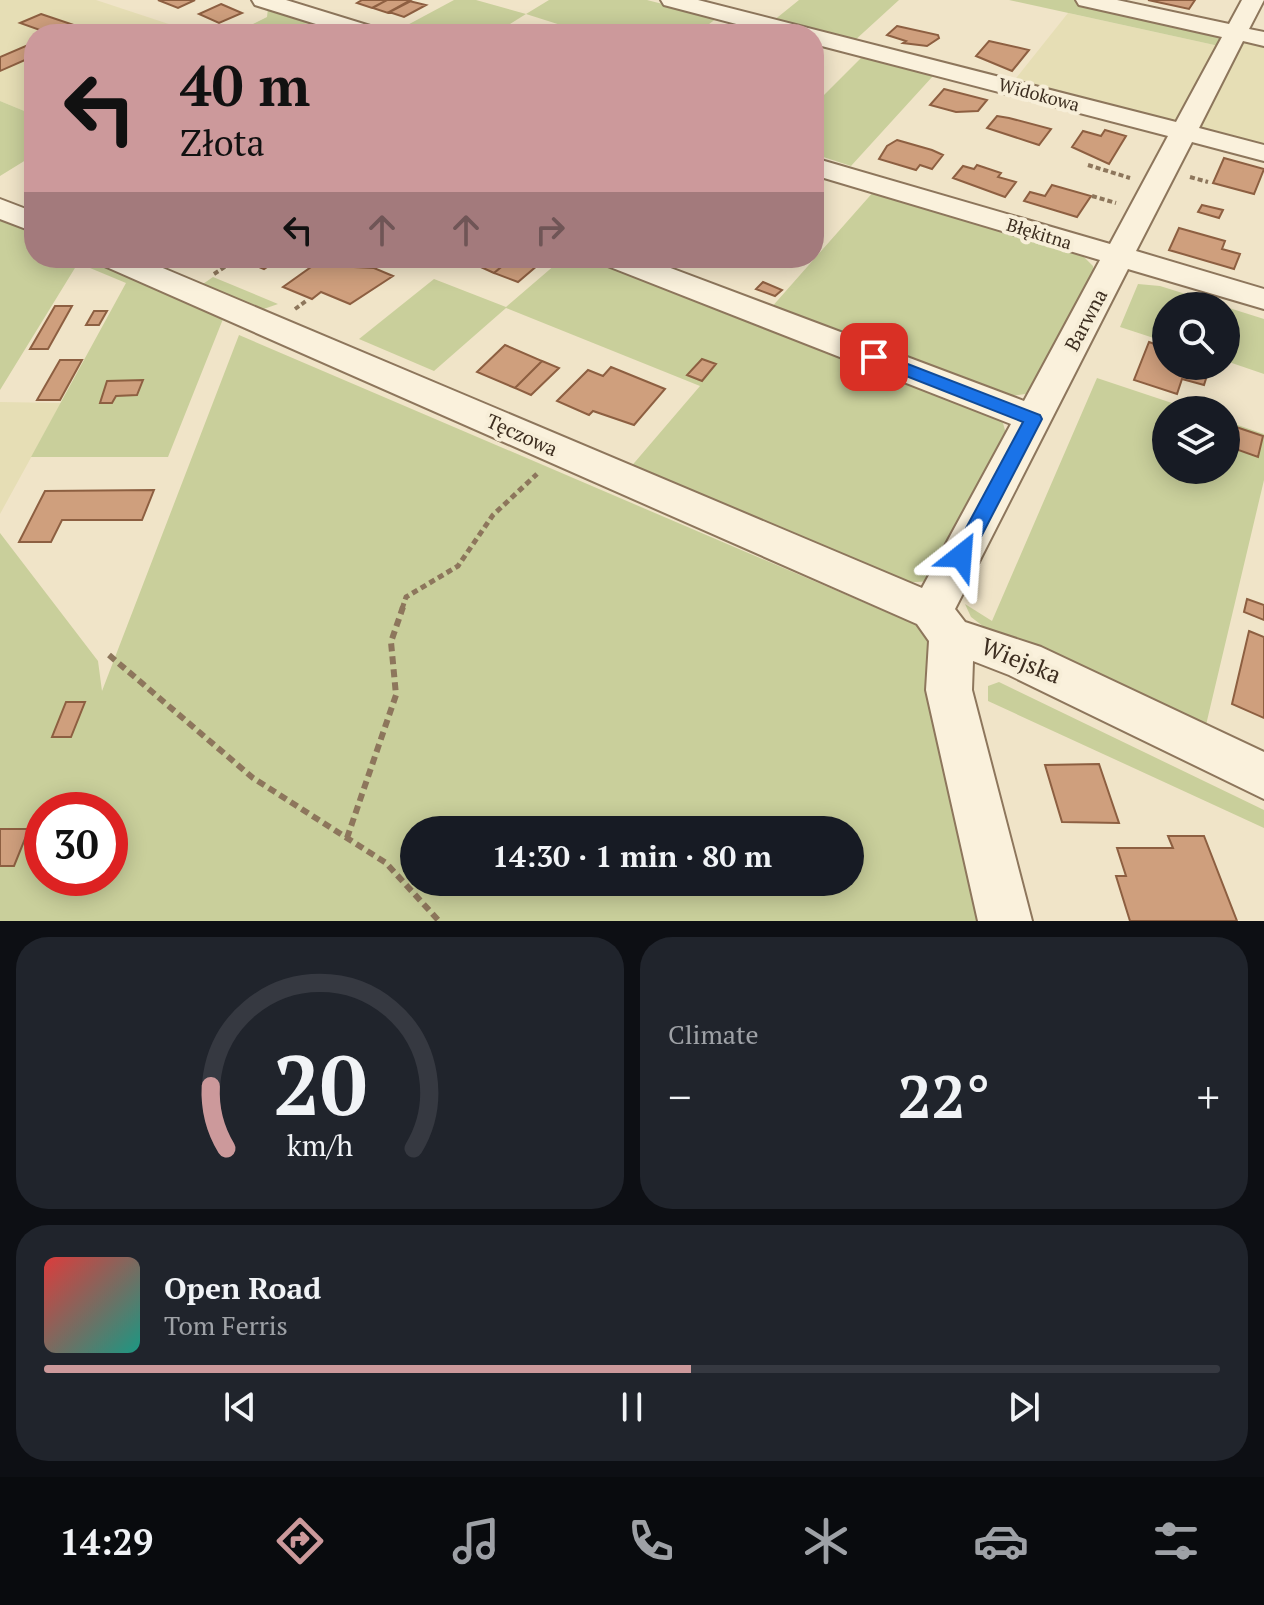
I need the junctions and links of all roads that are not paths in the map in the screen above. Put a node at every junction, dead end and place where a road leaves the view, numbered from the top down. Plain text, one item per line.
1 (263, 0) edge
2 (672, 0) edge
3 (1087, 0) edge
4 (1253, 0) edge
5 (340, 24) edge
6 (764, 24) edge
7 (1235, 33) junction
8 (1264, 39) edge
9 (824, 40) edge
10 (1186, 134) junction
11 (1264, 153) edge
12 (824, 169) edge
13 (0, 208) edge
14 (24, 219) edge
15 (1119, 258) junction
16 (136, 268) edge
17 (642, 268) edge
18 (1264, 299) edge
19 (1034, 419) junction
20 (941, 624) junction
21 (1264, 776) edge
22 (1005, 921) edge

1 - 5 street
2 - 6 street
3 - 7 street
4 - 7 street, Barwna
7 - 8 street
7 - 10 street, Barwna
9 - 10 street, Widokowa
10 - 11 street, Widokowa
10 - 15 street, Barwna
12 - 15 street, Błękitna
13 - 14 street
15 - 18 street, Błękitna
15 - 19 street, Barwna
16 - 20 street, Tęczowa
17 - 19 street
19 - 20 street, Barwna
20 - 21 street, Wiejska
20 - 22 street, Wiejska

